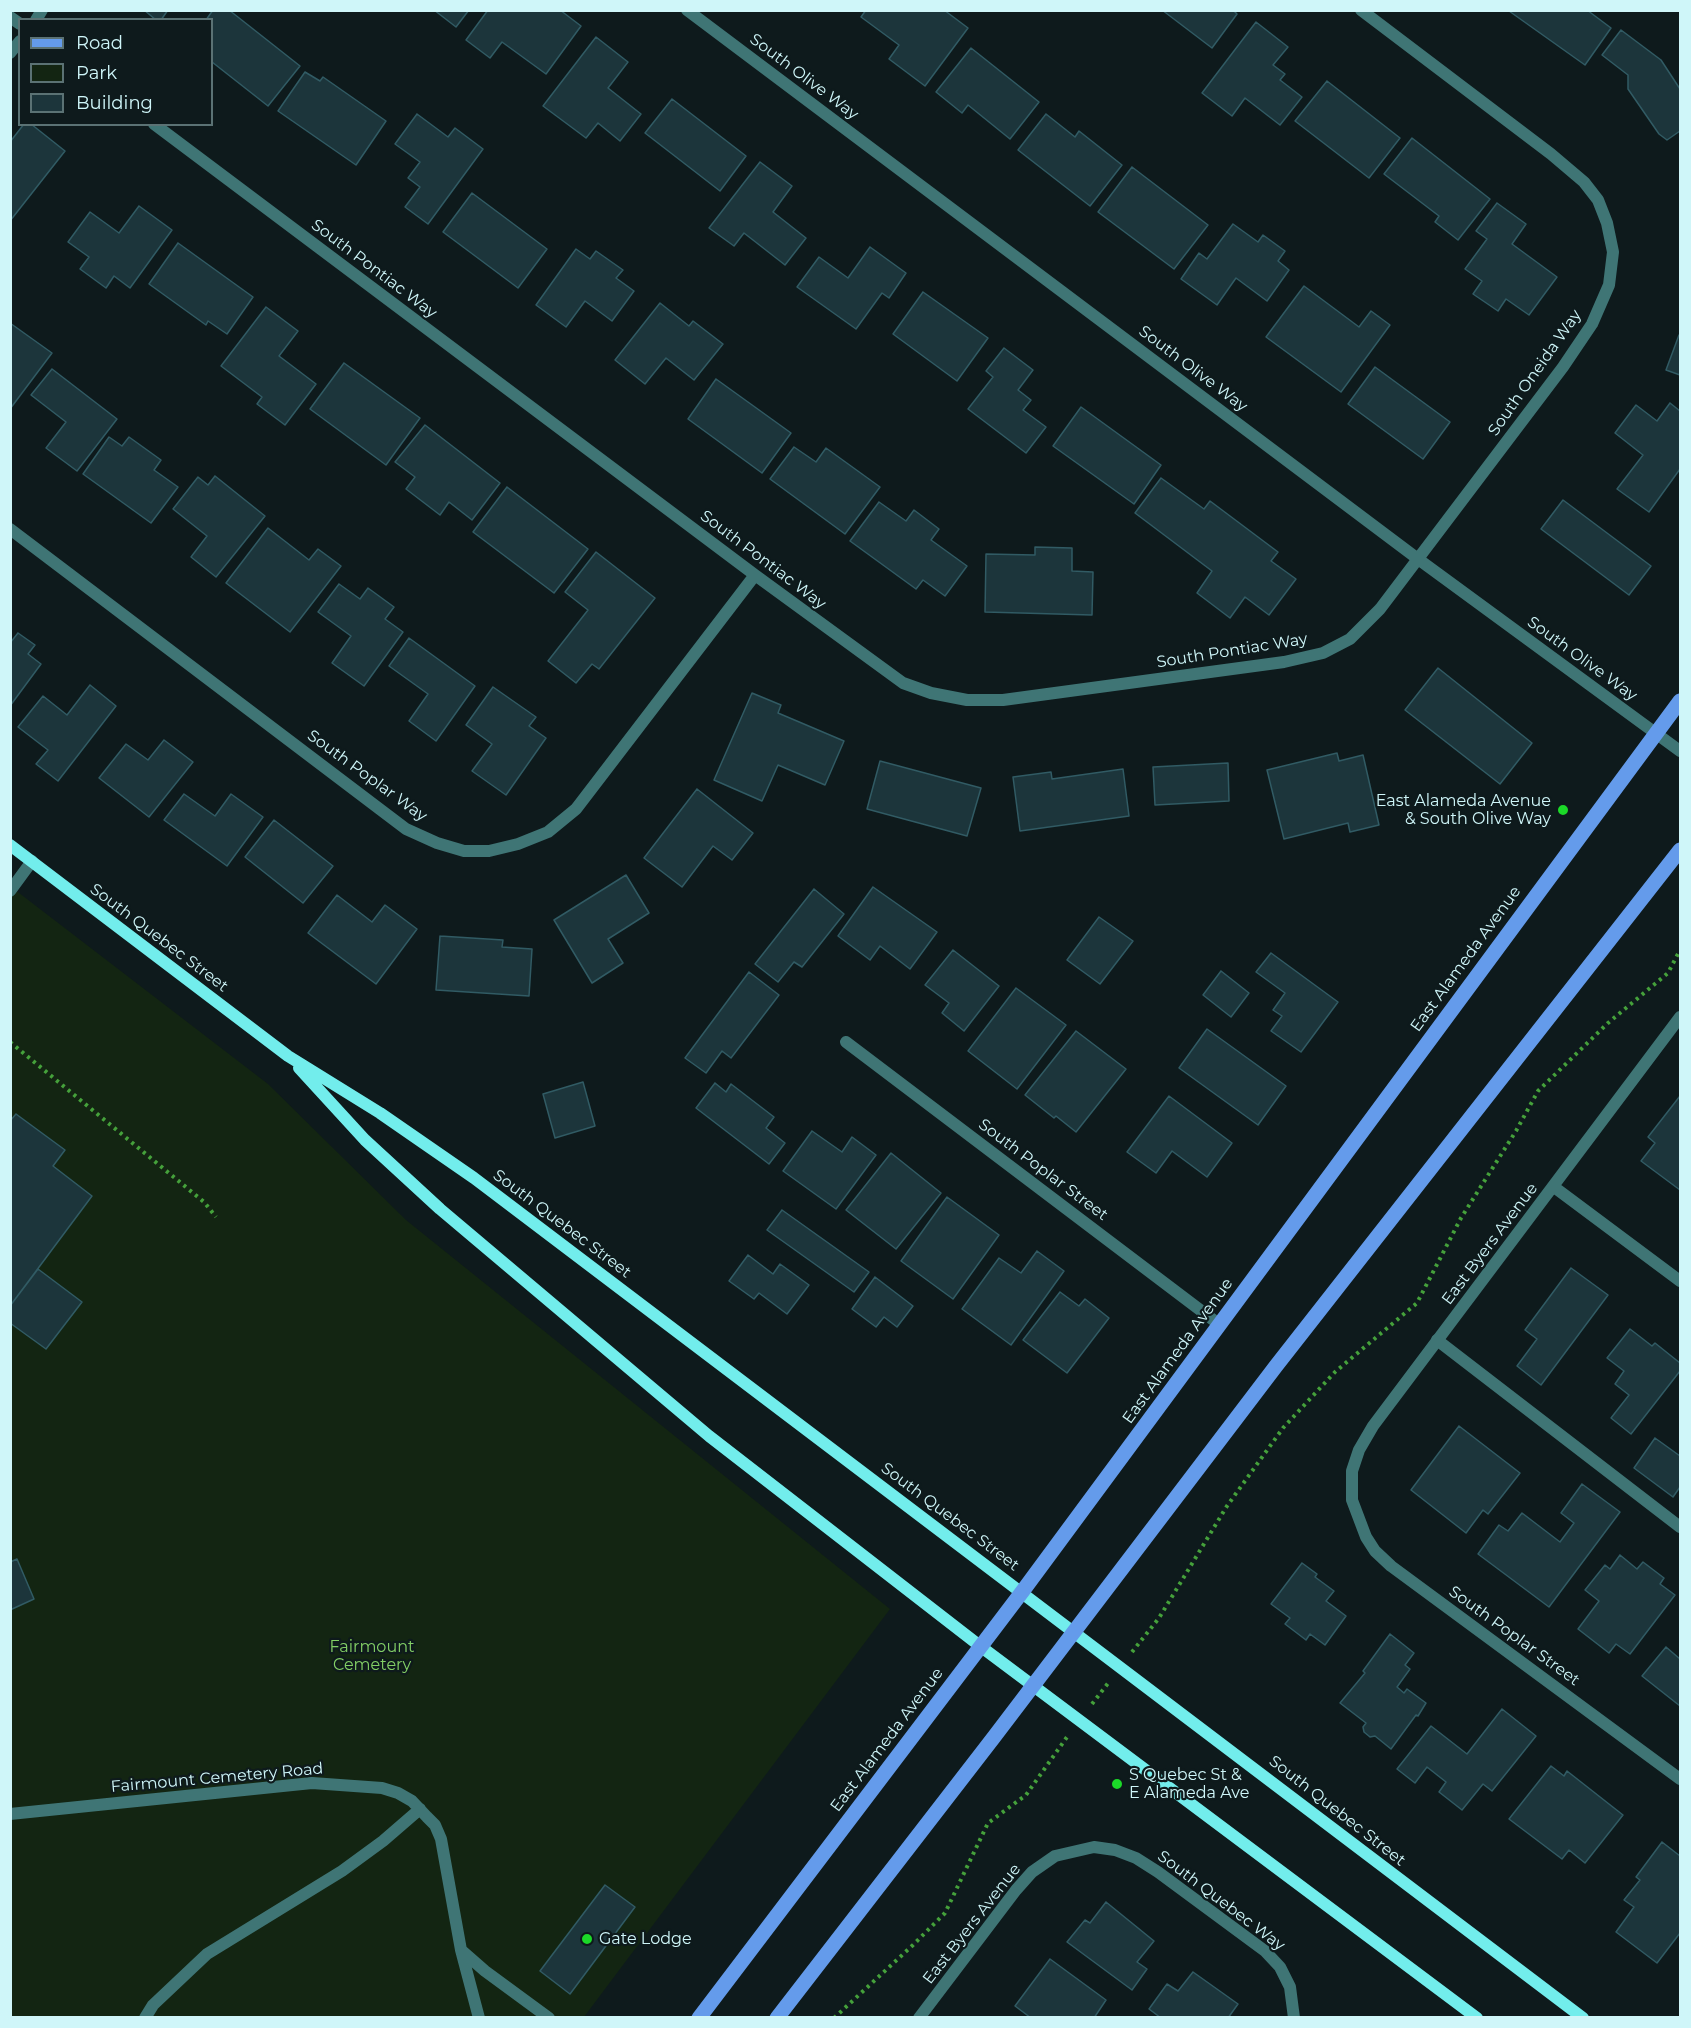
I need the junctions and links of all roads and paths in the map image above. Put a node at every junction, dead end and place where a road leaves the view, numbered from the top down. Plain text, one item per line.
1 (687, 10) edge
2 (1362, 10) edge
3 (157, 126) edge
4 (10, 529) edge
5 (1418, 559) junction
6 (755, 575) junction
7 (1680, 701) edge
8 (1656, 733) junction
9 (1680, 751) edge
10 (10, 845) edge
11 (1680, 850) edge
12 (32, 861) junction
13 (10, 891) edge
14 (1680, 950) edge
15 (1679, 1024) edge
16 (10, 1042) edge
17 (846, 1042) dead end
18 (288, 1056) junction
19 (1554, 1187) junction
20 (216, 1217) dead end
21 (1680, 1281) edge
22 (1220, 1325) junction
23 (1437, 1340) junction
24 (1352, 1500) joint
25 (1680, 1527) edge
26 (1022, 1592) junction
27 (1073, 1631) junction
28 (1144, 1638) dead end
29 (980, 1646) junction
30 (1034, 1686) junction
31 (1061, 1745) dead end
32 (1680, 1779) edge
33 (420, 1809) junction
34 (10, 1814) edge
35 (1055, 1856) joint
36 (461, 1950) junction
37 (145, 2018) edge
38 (479, 2018) edge
39 (549, 2018) edge
40 (699, 2018) edge
41 (777, 2018) edge
42 (834, 2018) edge
43 (919, 2018) edge
44 (1294, 2018) edge
45 (1477, 2018) edge
46 (1583, 2018) edge

1 - 5 street, South Olive Way
2 - 5 street, South Oneida Way
3 - 6 street, South Pontiac Way
4 - 6 street, South Poplar Way
5 - 6 street, South Pontiac Way
5 - 8 street, South Olive Way
7 - 8 main road, East Alameda Avenue
8 - 9 street, South Olive Way
8 - 22 main road, East Alameda Avenue
10 - 12 main road, South Quebec Street
11 - 27 main road
12 - 13 street
12 - 18 main road, South Quebec Street
14 - 28 path
15 - 19 street, East Byers Avenue
16 - 20 path
17 - 22 street, South Poplar Street
18 - 26 main road, South Quebec Street
18 - 29 main road, South Quebec Street
19 - 21 street
19 - 23 street, East Byers Avenue
22 - 26 main road, East Alameda Avenue
23 - 24 street, East Byers Avenue
23 - 25 street
24 - 32 street, South Poplar Street
26 - 27 main road, South Quebec Street
26 - 29 main road, East Alameda Avenue
27 - 30 main road
27 - 46 main road, South Quebec Street
29 - 30 main road, South Quebec Street
29 - 40 main road, East Alameda Avenue
30 - 41 main road
30 - 45 main road, South Quebec Street
31 - 42 path
33 - 34 street, Fairmount Cemetery Road
33 - 36 street, Fairmount Cemetery Road
33 - 37 street
35 - 43 street, East Byers Avenue
35 - 44 street, South Quebec Way
36 - 38 street, Fairmount Cemetery Road
36 - 39 street

